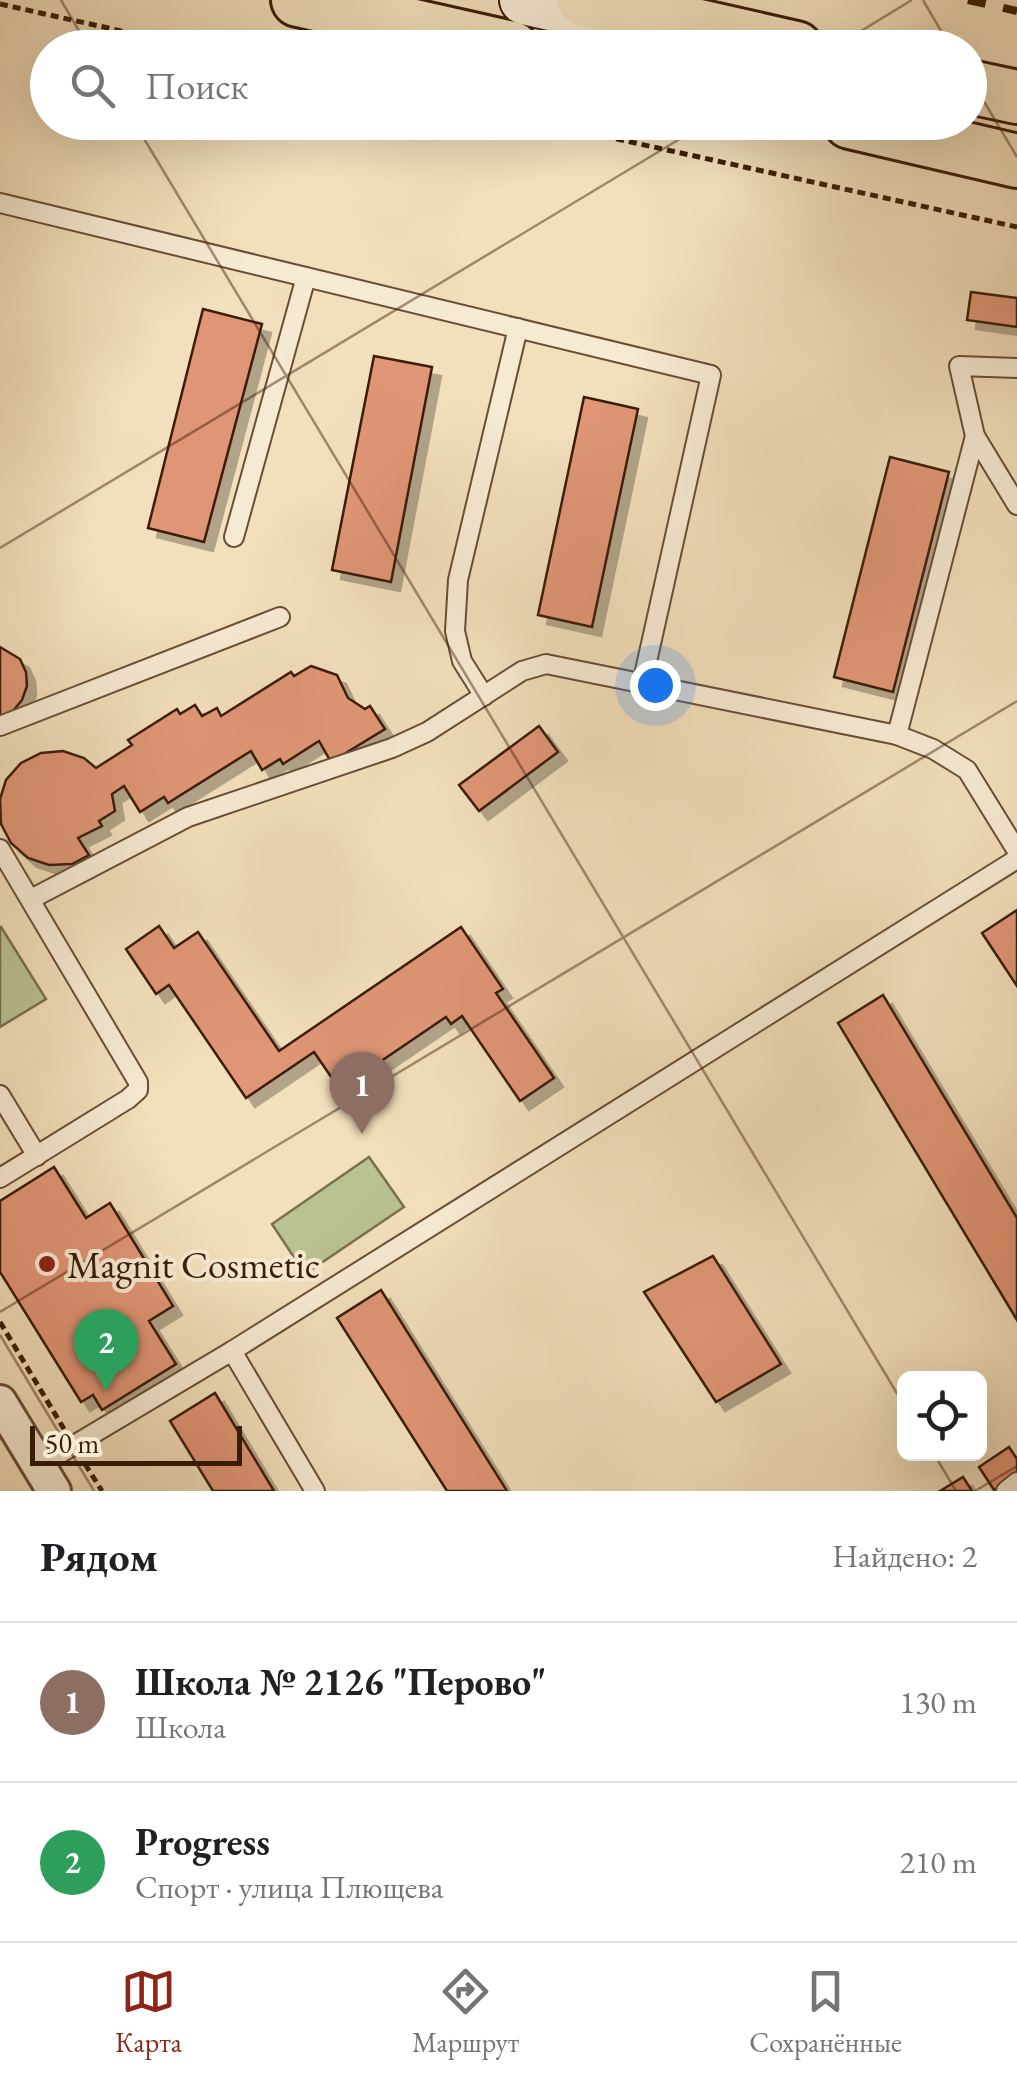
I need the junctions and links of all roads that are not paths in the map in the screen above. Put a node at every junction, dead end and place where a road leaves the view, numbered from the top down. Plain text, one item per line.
1 (298, 0) edge
2 (311, 0) edge
3 (524, 0) edge
4 (584, 0) edge
5 (434, 30) edge
6 (438, 30) edge
7 (654, 30) edge
8 (716, 30) edge
9 (987, 90) edge
10 (1017, 97) edge
11 (987, 106) edge
12 (1017, 112) edge
13 (924, 140) edge
14 (1017, 162) edge
15 (0, 203) edge
16 (306, 277) junction
17 (518, 328) junction
18 (1017, 368) edge
19 (975, 436) junction
20 (1017, 505) edge
21 (234, 537) dead end
22 (280, 617) dead end
23 (642, 684) junction
24 (484, 696) junction
25 (0, 726) edge
26 (896, 736) junction
27 (0, 849) edge
28 (1017, 850) edge
29 (1017, 859) edge
30 (30, 898) junction
31 (0, 1096) edge
32 (37, 1156) junction
33 (0, 1178) edge
34 (232, 1351) junction
35 (0, 1402) edge
36 (47, 1479) edge
37 (1017, 1482) edge
38 (315, 1491) edge
39 (1006, 1491) edge

1 - 5 main road
2 - 6 street
3 - 7 street
4 - 8 main road
9 - 10 main road
11 - 12 street
13 - 14 main road
15 - 16 lane
16 - 17 lane
16 - 21 lane
17 - 23 lane
17 - 24 lane
18 - 19 lane
19 - 20 lane
19 - 26 lane
22 - 25 lane
23 - 24 lane
23 - 26 lane
24 - 30 lane
26 - 28 lane
27 - 30 lane
29 - 34 lane
30 - 32 lane
31 - 32 lane
32 - 33 lane
34 - 36 lane
34 - 38 lane
35 - 36 street
37 - 39 lane

